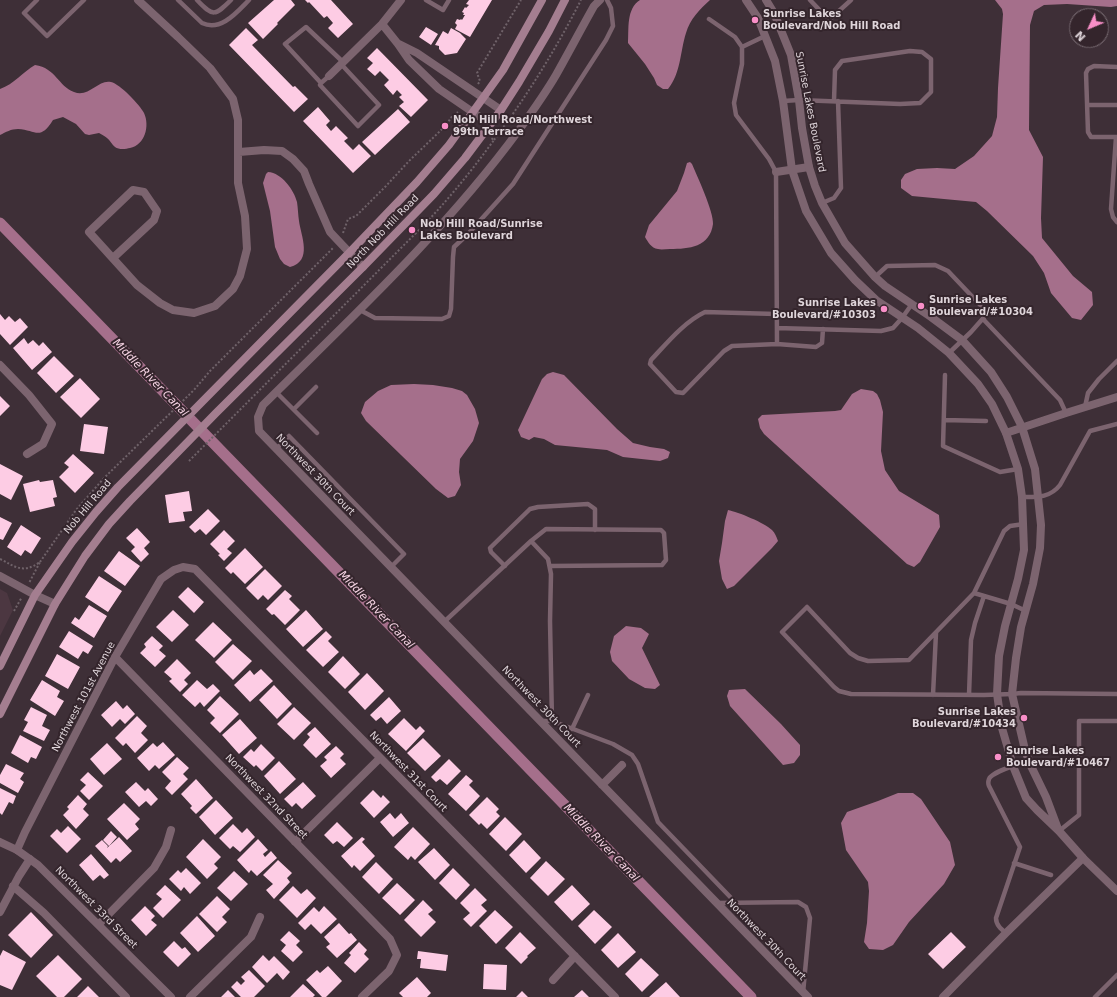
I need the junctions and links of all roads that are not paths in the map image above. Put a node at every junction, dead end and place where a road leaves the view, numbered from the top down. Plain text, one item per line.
1 (37, 0) edge
2 (84, 0) edge
3 (138, 0) edge
4 (179, 0) edge
5 (197, 0) edge
6 (231, 0) edge
7 (249, 0) edge
8 (401, 0) edge
9 (426, 0) edge
10 (449, 0) edge
11 (542, 0) edge
12 (565, 0) edge
13 (600, 0) edge
14 (607, 0) edge
15 (746, 0) edge
16 (766, 0) edge
17 (810, 0) edge
18 (851, 0) edge
19 (709, 19) dead end
20 (382, 24) junction
21 (765, 36) junction
22 (398, 44) junction
23 (742, 48) junction
24 (342, 63) junction
25 (1117, 67) edge
26 (329, 76) joint
27 (321, 84) junction
28 (484, 98) junction
29 (800, 100) junction
30 (783, 101) junction
31 (836, 101) junction
32 (1087, 104) junction
33 (1117, 106) edge
34 (501, 110) junction
35 (474, 113) junction
36 (490, 124) junction
37 (1116, 137) edge
38 (239, 152) junction
39 (809, 167) junction
40 (792, 170) junction
41 (776, 172) junction
42 (822, 203) junction
43 (1117, 222) edge
44 (349, 253) junction
45 (113, 258) junction
46 (364, 267) junction
47 (875, 277) junction
48 (912, 304) junction
49 (360, 310) junction
50 (776, 314) junction
51 (902, 318) junction
52 (983, 320) junction
53 (777, 328) junction
54 (823, 329) junction
55 (962, 340) junction
56 (777, 344) junction
57 (949, 353) junction
58 (1117, 361) edge
59 (0, 366) edge
60 (945, 375) dead end
61 (316, 387) dead end
62 (276, 392) junction
63 (1117, 397) edge
64 (1085, 408) junction
65 (294, 409) junction
66 (1066, 413) junction
67 (944, 420) junction
68 (986, 420) dead end
69 (1117, 424) edge
70 (1022, 427) junction
71 (317, 433) dead end
72 (1006, 433) junction
73 (166, 438) joint
74 (276, 449) junction
75 (27, 454) dead end
76 (1018, 469) junction
77 (1022, 497) junction
78 (1038, 497) junction
79 (1024, 524) junction
80 (595, 530) junction
81 (531, 541) junction
82 (505, 566) junction
83 (550, 566) junction
84 (184, 567) joint
85 (391, 567) junction
86 (0, 576) edge
87 (974, 593) junction
88 (35, 595) junction
89 (984, 596) junction
90 (55, 604) junction
91 (1011, 604) junction
92 (1026, 611) junction
93 (444, 622) junction
94 (936, 632) junction
95 (115, 657) junction
96 (0, 666) edge
97 (998, 694) junction
98 (1012, 694) junction
99 (1117, 694) edge
100 (588, 695) dead end
101 (933, 695) junction
102 (969, 695) junction
103 (0, 714) edge
104 (552, 721) junction
105 (1117, 721) edge
106 (541, 722) junction
107 (572, 729) junction
108 (380, 758) junction
109 (622, 765) dead end
110 (1013, 766) junction
111 (602, 785) junction
112 (171, 830) dead end
113 (1059, 831) junction
114 (0, 842) edge
115 (296, 842) junction
116 (17, 850) junction
117 (30, 858) junction
118 (1083, 858) junction
119 (1014, 863) junction
120 (1051, 875) dead end
121 (13, 886) junction
122 (1117, 891) edge
123 (717, 903) junction
124 (736, 903) junction
125 (0, 912) edge
126 (260, 917) dead end
127 (98, 924) junction
128 (1006, 934) junction
129 (575, 956) junction
130 (1117, 975) edge
131 (553, 980) dead end
132 (806, 995) edge
133 (126, 997) edge
134 (171, 997) edge
135 (190, 997) edge
136 (362, 997) edge
137 (615, 997) edge
138 (943, 997) edge
139 (1095, 997) edge

1 - 2 lane
3 - 38 street
4 - 7 lane
5 - 6 lane
8 - 20 street
9 - 10 lane
11 - 28 main road, North Nob Hill Road
12 - 34 main road, North Nob Hill Road
13 - 49 street
14 - 49 lane
15 - 21 street, Sunrise Lakes Boulevard
16 - 29 street, Sunrise Lakes Boulevard
17 - 18 lane
19 - 23 lane
20 - 22 street
20 - 24 street
21 - 23 lane
21 - 30 street, Sunrise Lakes Boulevard
22 - 28 street
22 - 35 street
23 - 41 lane
24 - 26 street
24 - 27 lane
24 - 27 lane
25 - 32 lane
26 - 27 lane
28 - 34 street
28 - 35 main road, North Nob Hill Road
29 - 30 lane
29 - 31 lane
29 - 39 street, Sunrise Lakes Boulevard
30 - 40 street, Sunrise Lakes Boulevard
31 - 31 lane
31 - 42 lane
32 - 33 lane
32 - 37 lane
34 - 36 main road, North Nob Hill Road
35 - 36 street
35 - 44 main road, North Nob Hill Road
36 - 46 main road, North Nob Hill Road
37 - 43 lane
38 - 44 street
38 - 45 street
39 - 40 street
39 - 42 street, Sunrise Lakes Boulevard
40 - 41 street
40 - 51 street, Sunrise Lakes Boulevard
41 - 50 lane
42 - 47 street, Sunrise Lakes Boulevard
44 - 46 street
44 - 73 main road, North Nob Hill Road
45 - 45 street
46 - 90 main road, North Nob Hill Road
47 - 48 street, Sunrise Lakes Boulevard
47 - 52 lane
48 - 51 lane
48 - 55 street, Sunrise Lakes Boulevard
49 - 62 street
50 - 53 lane
50 - 56 lane
51 - 54 lane
51 - 57 street, Sunrise Lakes Boulevard
52 - 55 lane
52 - 66 lane
53 - 54 lane
53 - 56 lane
54 - 56 lane
55 - 57 lane
55 - 70 street, Sunrise Lakes Boulevard
57 - 72 street, Sunrise Lakes Boulevard
58 - 64 lane
59 - 75 street
60 - 67 lane
61 - 65 lane
62 - 65 lane
62 - 74 street, Northwest 30th Court
63 - 64 street
64 - 66 street
65 - 71 lane
66 - 70 street
67 - 68 lane
67 - 76 lane
69 - 78 lane
70 - 72 street
70 - 78 street, Sunrise Lakes Boulevard
72 - 76 street, Sunrise Lakes Boulevard
73 - 88 main road, Nob Hill Road
74 - 85 street, Northwest 30th Court
74 - 85 lane
76 - 77 street, Sunrise Lakes Boulevard
77 - 78 lane
77 - 79 street, Sunrise Lakes Boulevard
78 - 92 street, Sunrise Lakes Boulevard
79 - 87 lane
79 - 91 street, Sunrise Lakes Boulevard
80 - 81 lane
80 - 82 lane
80 - 83 lane
81 - 82 lane
81 - 83 lane
82 - 93 lane
83 - 104 lane
84 - 95 street, Northwest 101st Avenue
84 - 108 street, Northwest 31st Court
85 - 93 street, Northwest 30th Court
86 - 88 street
87 - 89 lane
87 - 94 lane
88 - 90 street
88 - 96 main road
89 - 91 lane
89 - 102 lane
90 - 103 main road
91 - 92 lane
91 - 97 street, Sunrise Lakes Boulevard
92 - 98 street, Sunrise Lakes Boulevard
93 - 106 street, Northwest 30th Court
94 - 101 lane
94 - 101 lane
95 - 115 street, Northwest 32nd Street
95 - 116 street, Northwest 101st Avenue
97 - 98 lane
97 - 102 lane
97 - 110 street, Sunrise Lakes Boulevard
98 - 99 lane
98 - 113 street, Sunrise Lakes Boulevard
100 - 107 lane
101 - 102 lane
104 - 106 lane
104 - 107 lane
105 - 113 lane
106 - 111 street, Northwest 30th Court
107 - 124 lane
108 - 115 street
108 - 129 street, Northwest 31st Court
109 - 111 street
110 - 113 street, Sunrise Lakes Boulevard
110 - 119 lane
111 - 123 street, Northwest 30th Court
112 - 127 street
113 - 118 street, Sunrise Lakes Boulevard
114 - 116 street, Northwest 33rd Street
115 - 136 street, Northwest 32nd Street
116 - 117 street, Northwest 33rd Street
117 - 121 street
117 - 127 street, Northwest 33rd Street
118 - 122 street, Sunrise Lakes Boulevard
118 - 128 street
119 - 120 lane
119 - 128 lane
121 - 125 street
121 - 133 street
123 - 124 lane
123 - 132 street, Northwest 30th Court
124 - 132 lane
126 - 135 street
127 - 134 street, Northwest 33rd Street
128 - 138 street
129 - 131 street
129 - 137 street, Northwest 31st Court
130 - 139 lane

